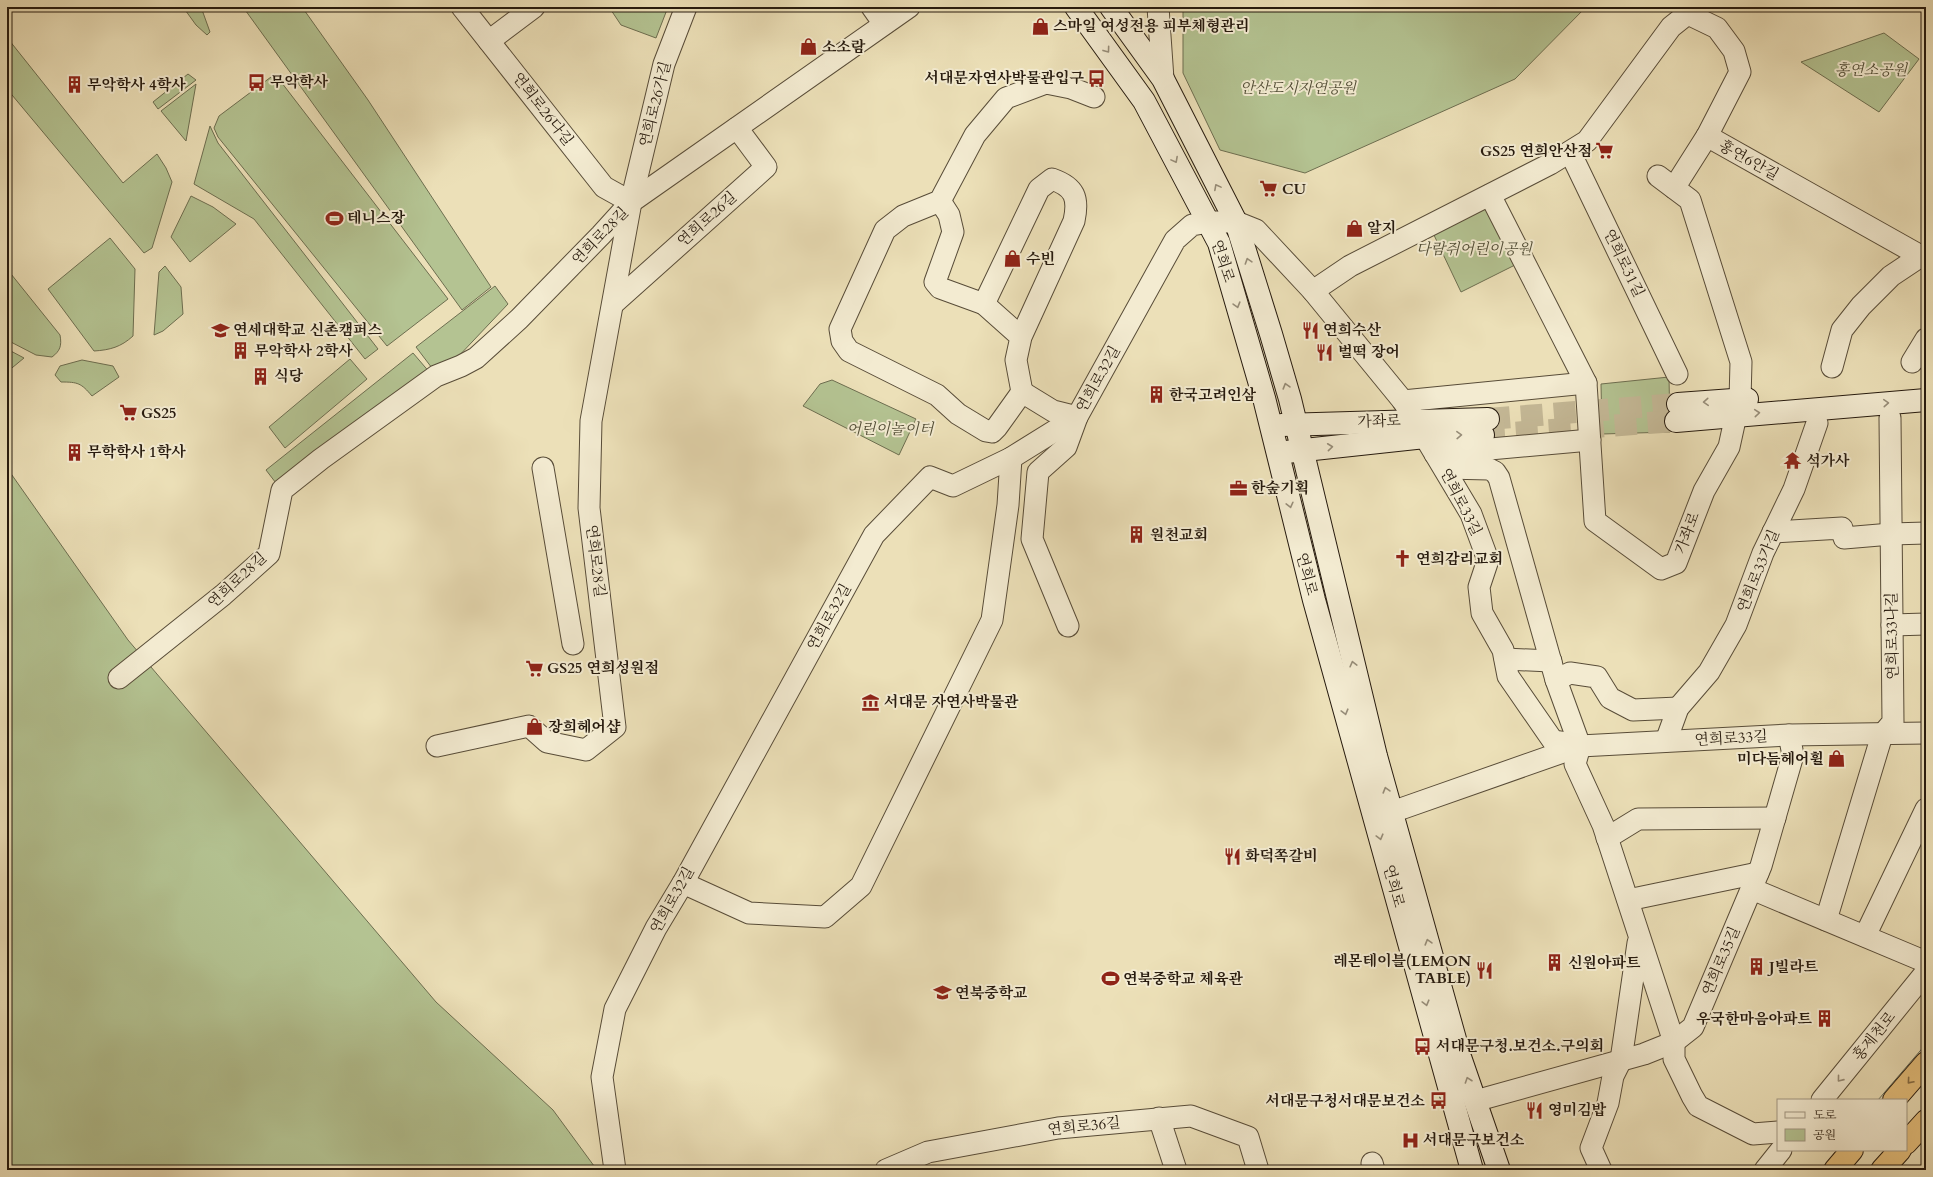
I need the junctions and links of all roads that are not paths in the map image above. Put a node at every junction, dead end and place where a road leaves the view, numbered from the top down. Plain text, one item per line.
1 (462, 7) edge
2 (534, 7) edge
3 (686, 7) edge
4 (872, 7) edge
5 (909, 7) edge
6 (1076, 7) edge
7 (1112, 7) edge
8 (1158, 7) edge
9 (1692, 11) edge
10 (884, 24) junction
11 (489, 41) junction
12 (1163, 79) junction
13 (1094, 97) dead end
14 (737, 128) junction
15 (1707, 136) junction
16 (1570, 152) junction
17 (1490, 195) junction
18 (940, 201) junction
19 (631, 202) junction
20 (1208, 222) junction
21 (1236, 222) junction
22 (1923, 258) edge
23 (1313, 291) junction
24 (613, 304) junction
25 (984, 304) junction
26 (1021, 337) junction
27 (1926, 339) edge
28 (1912, 362) dead end
29 (1832, 367) dead end
30 (1677, 374) dead end
31 (1586, 383) junction
32 (1926, 385) edge
33 (1022, 392) junction
34 (1926, 400) edge
35 (1403, 401) junction
36 (1738, 407) junction
37 (1677, 412) tunnel mouth
38 (1077, 417) junction
39 (1890, 418) dead end
40 (1295, 424) junction
41 (1816, 424) dead end
42 (1270, 426) junction
43 (1486, 427) tunnel mouth
44 (1590, 440) junction
45 (1430, 444) junction
46 (1301, 450) junction
47 (1277, 454) junction
48 (1011, 458) junction
49 (543, 468) dead end
50 (1773, 532) junction
51 (1926, 533) edge
52 (1891, 534) junction
53 (1926, 624) edge
54 (1892, 625) junction
55 (1068, 626) dead end
56 (573, 644) dead end
57 (1505, 659) junction
58 (1554, 671) junction
59 (119, 678) dead end
60 (1678, 708) junction
61 (1926, 733) edge
62 (1789, 735) junction
63 (1882, 735) junction
64 (1666, 741) junction
65 (437, 746) dead end
66 (1580, 746) junction
67 (1392, 812) junction
68 (1775, 818) junction
69 (1923, 823) edge
70 (1607, 838) junction
71 (1755, 881) junction
72 (683, 883) junction
73 (1628, 900) junction
74 (1826, 920) junction
75 (1639, 936) junction
76 (1865, 936) junction
77 (1926, 962) edge
78 (1926, 972) edge
79 (1674, 1042) junction
80 (1621, 1060) junction
81 (1926, 1063) edge
82 (1823, 1099) edge
83 (1895, 1099) edge
84 (1476, 1101) junction
85 (1159, 1118) junction
86 (1926, 1121) edge
87 (1777, 1132) edge
88 (1907, 1142) edge
89 (1780, 1151) edge
90 (1851, 1151) edge
91 (1899, 1151) edge
92 (615, 1170) edge
93 (886, 1170) edge
94 (1176, 1170) edge
95 (1258, 1170) edge
96 (1472, 1170) edge
97 (1499, 1170) edge
98 (1600, 1170) edge
99 (1765, 1170) edge
100 (1835, 1170) edge
101 (1882, 1170) edge

1 - 11 street, 연희로26다길
2 - 11 street
3 - 19 street, 연희로26가길
4 - 10 street
5 - 10 street, 연희로28길
6 -> 20 main road, 연희로
7 - 12 main road, 연희로
8 - 12 street
9 - 15 street, 홍연6안길
9 - 16 street
10 - 14 street, 연희로28길
11 - 19 street, 연희로26다길
21 -> 12 main road, 연희로
13 - 18 street
14 - 19 street, 연희로28길
14 - 24 street, 연희로26길
15 - 22 street, 홍연6안길
15 - 36 street
16 - 17 street
16 - 30 street, 연희로31길
17 - 23 street
17 - 31 street
18 - 25 street
18 - 33 street
19 - 24 street, 연희로28길
19 - 59 street, 연희로28길
20 - 21 street, 연희로32길
20 - 38 street, 연희로32길
20 -> 42 main road, 연희로
21 - 23 street
40 -> 21 main road, 연희로
22 - 29 street
23 - 35 street
24 - 65 street, 연희로28길
25 - 26 street
25 - 26 street
26 - 33 street
27 - 28 street
31 - 35 street
31 - 44 street
32 - 36 main road
33 - 38 street
36 -> 34 main road
35 - 45 street
36 - 37 main road
36 - 44 street, 가좌로
38 - 48 street, 연희로32길
38 - 55 street
39 - 52 street, 연희로33나길
40 - 42 main road, 가좌로
40 - 45 main road, 가좌로
40 - 46 main road, 연희로
41 - 50 street, 연희로33가길
42 - 47 main road, 연희로
43 - 45 main road, 가좌로
44 - 45 street
46 -> 45 main road
45 - 57 street, 연희로33길
45 - 58 street
46 - 47 main road
67 -> 46 main road, 연희로
47 -> 96 main road, 연희로
48 - 72 street, 연희로32길
48 - 72 street
49 - 56 street
50 - 52 street
50 - 60 street, 연희로33가길
51 - 52 street
52 - 54 street, 연희로33나길
53 - 54 street
54 - 63 street, 연희로33나길
57 - 58 street
57 - 66 street, 연희로33길
58 - 60 street
58 - 66 street
60 - 64 street, 연희로33가길
61 - 63 street, 연희로33길
62 - 63 street, 연희로33길
62 - 64 street, 연희로33길
62 - 68 street, 연희로35길
63 - 74 street
64 - 66 street, 연희로33길
66 - 67 street, 연희로33길
66 - 70 street
84 -> 67 main road, 연희로
68 - 70 street
68 - 71 street, 연희로35길
69 - 76 street
70 - 73 street
71 - 73 street
71 - 74 street
71 - 79 street, 연희로35길
72 - 92 street, 연희로32길
73 - 75 street
74 - 76 street
75 - 79 street
75 - 80 street
76 - 77 street
78 -> 82 street, 홍제천로
79 - 80 street, 연희로35길
79 - 87 street
80 - 84 street, 연희로35길
80 - 98 street
81 -> 83 highway
84 - 97 main road, 연희로
85 - 93 street, 연희로36길
85 - 94 street
85 - 95 street, 연희로36길
86 - 88 highway
89 - 99 street
90 - 100 highway
91 - 101 highway

